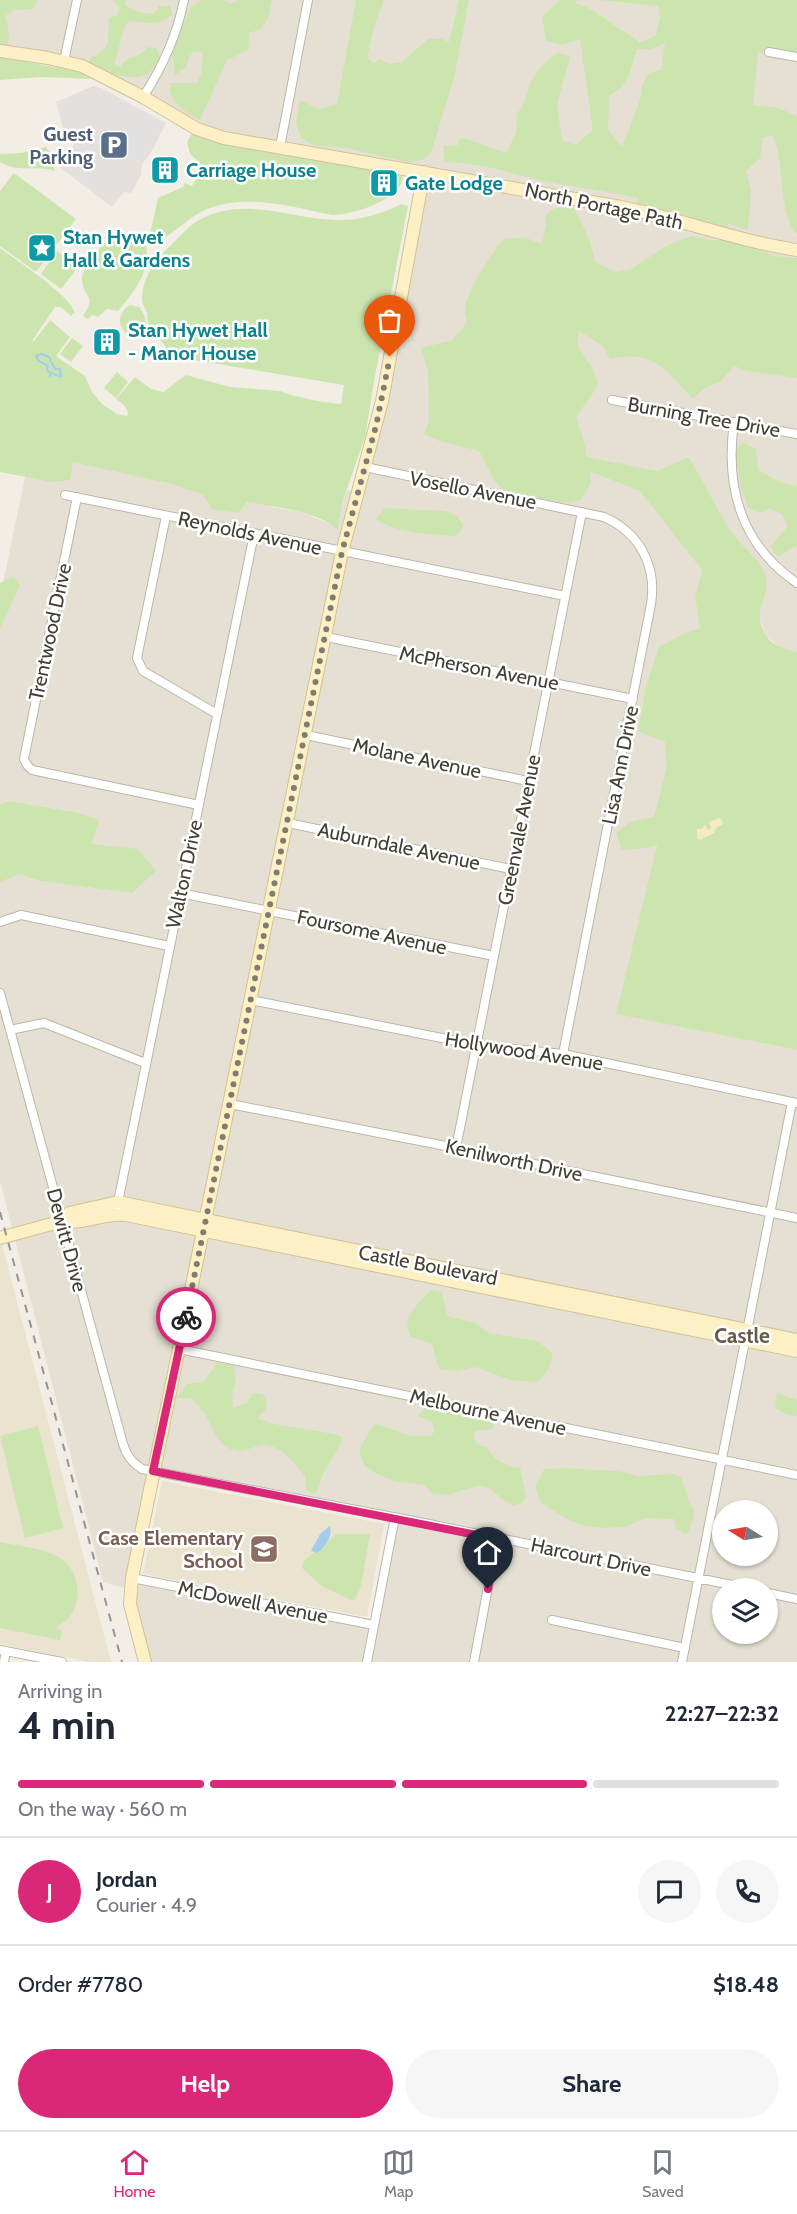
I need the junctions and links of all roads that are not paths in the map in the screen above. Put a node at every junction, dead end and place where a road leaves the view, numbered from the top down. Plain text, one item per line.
1 (77, 0) edge
2 (184, 0) edge
3 (308, 0) edge
4 (0, 51) edge
5 (769, 52) dead end
6 (797, 57) edge
7 (64, 61) junction
8 (142, 97) junction
9 (280, 147) junction
10 (424, 172) junction
11 (797, 250) edge
12 (612, 400) dead end
13 (734, 422) junction
14 (797, 434) edge
15 (364, 466) junction
16 (65, 495) dead end
17 (77, 498) junction
18 (582, 512) junction
19 (165, 516) junction
20 (254, 534) junction
21 (342, 552) junction
22 (797, 583) edge
23 (565, 596) junction
24 (326, 637) junction
25 (548, 682) junction
26 (633, 699) junction
27 (218, 714) junction
28 (306, 735) junction
29 (528, 781) junction
30 (199, 805) junction
31 (288, 823) junction
32 (511, 869) junction
33 (180, 893) junction
34 (269, 911) junction
35 (0, 922) edge
36 (169, 946) junction
37 (494, 956) junction
38 (0, 993) edge
39 (251, 1000) junction
40 (10, 1030) junction
41 (477, 1045) junction
42 (563, 1054) junction
43 (145, 1063) junction
44 (794, 1102) edge
45 (230, 1104) junction
46 (456, 1148) junction
47 (117, 1207) junction
48 (770, 1212) junction
49 (797, 1218) edge
50 (63, 1221) junction
51 (205, 1226) junction
52 (0, 1238) edge
53 (747, 1335) junction
54 (797, 1340) edge
55 (179, 1349) junction
56 (797, 1351) edge
57 (723, 1459) junction
58 (153, 1471) junction
59 (797, 1474) edge
60 (395, 1517) junction
61 (497, 1539) junction
62 (132, 1578) junction
63 (699, 1579) junction
64 (712, 1581) edge
65 (778, 1595) edge
66 (797, 1599) edge
67 (552, 1620) dead end
68 (374, 1625) junction
69 (685, 1648) junction
70 (3, 1651) edge
71 (4, 1662) edge
72 (62, 1662) edge
73 (145, 1662) edge
74 (368, 1662) edge
75 (474, 1662) edge
76 (682, 1662) edge

1 - 7 street
2 - 8 street
3 - 9 street
4 - 7 street, North Portage Path
5 - 6 street
7 - 8 street, North Portage Path
8 - 9 street, North Portage Path
9 - 10 street, North Portage Path
10 - 11 street, North Portage Path
10 - 15 street
12 - 13 street, Burning Tree Drive
13 - 14 street, Burning Tree Drive
13 - 22 street
15 - 18 street, Vosello Avenue
15 - 21 street
16 - 17 street, Reynolds Avenue
17 - 19 street, Reynolds Avenue
17 - 30 street, Trentwood Drive
18 - 23 street, Greenvale Avenue
18 - 26 street, Lisa Ann Drive
19 - 20 street, Reynolds Avenue
19 - 27 street
20 - 21 street, Reynolds Avenue
20 - 27 street, Walton Drive
21 - 23 street, Reynolds Avenue
21 - 24 street
23 - 25 street, Greenvale Avenue
24 - 25 street, McPherson Avenue
24 - 28 street
25 - 26 street, McPherson Avenue
25 - 29 street, Greenvale Avenue
26 - 42 street, Lisa Ann Drive
27 - 30 street, Walton Drive
28 - 29 street, Molane Avenue
28 - 31 street
29 - 32 street, Greenvale Avenue
30 - 33 street, Walton Drive
31 - 32 street, Auburndale Avenue
31 - 34 street
32 - 37 street, Greenvale Avenue
33 - 34 street, Foursome Avenue
33 - 36 street, Walton Drive
34 - 37 street, Foursome Avenue
34 - 39 street
35 - 36 street
36 - 43 street, Walton Drive
37 - 41 street, Greenvale Avenue
38 - 40 street, Dewitt Drive
39 - 41 street, Hollywood Avenue
39 - 45 street
40 - 43 street
40 - 50 street, Dewitt Drive
41 - 42 street, Hollywood Avenue
41 - 46 street, Greenvale Avenue
42 - 44 street, Hollywood Avenue
43 - 47 street, Walton Drive
44 - 48 street
45 - 46 street, Kenilworth Drive
45 - 51 street
46 - 48 street, Kenilworth Drive
47 - 50 street, Castle Boulevard
47 - 51 street, Castle Boulevard
48 - 49 street, Kenilworth Drive
48 - 53 street
50 - 52 street, Castle Boulevard
50 - 58 street, Dewitt Drive
51 - 53 street, Castle Boulevard
51 - 55 street
53 - 54 street, Castle Boulevard
53 - 56 street, Castle Boulevard
53 - 57 street
55 - 57 street, Melbourne Avenue
55 - 58 street
57 - 59 street, Melbourne Avenue
57 - 63 street
58 - 60 street, Harcourt Drive
58 - 62 street
60 - 61 street, Harcourt Drive
60 - 68 street
61 - 63 street, Harcourt Drive
61 - 75 street
62 - 68 street, McDowell Avenue
62 - 73 street
63 - 64 street, Harcourt Drive
63 - 69 street
65 - 66 street
67 - 69 street
68 - 74 street
69 - 76 street
70 - 71 street
70 - 72 street

